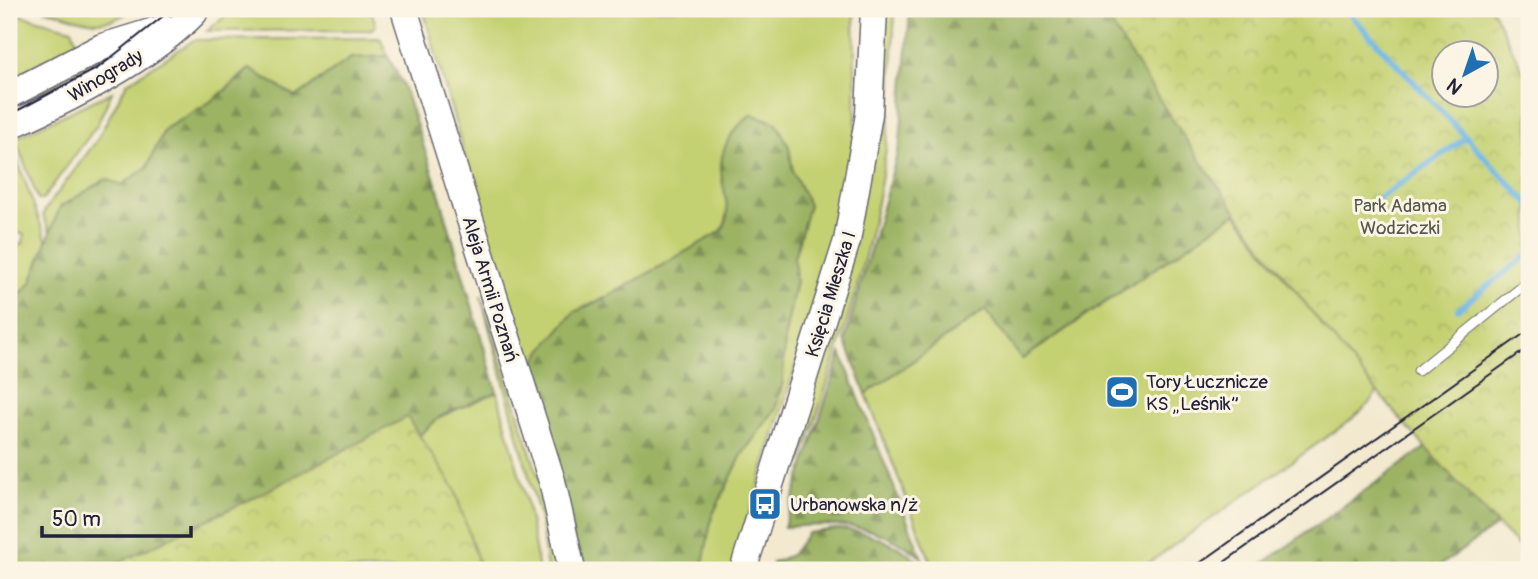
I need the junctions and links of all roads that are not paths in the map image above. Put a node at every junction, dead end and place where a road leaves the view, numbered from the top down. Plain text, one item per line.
1 (404, 9) edge
2 (873, 9) edge
3 (196, 11) edge
4 (9, 96) edge
5 (9, 126) edge
6 (1529, 281) edge
7 (1418, 372) dead end
8 (572, 570) edge
9 (743, 570) edge

1 - 8 street, Aleja Armii Poznań
2 - 9 street, Księcia Mieszka I
3 - 4 street, Winogrady
3 - 5 street, Winogrady
6 - 7 lane

